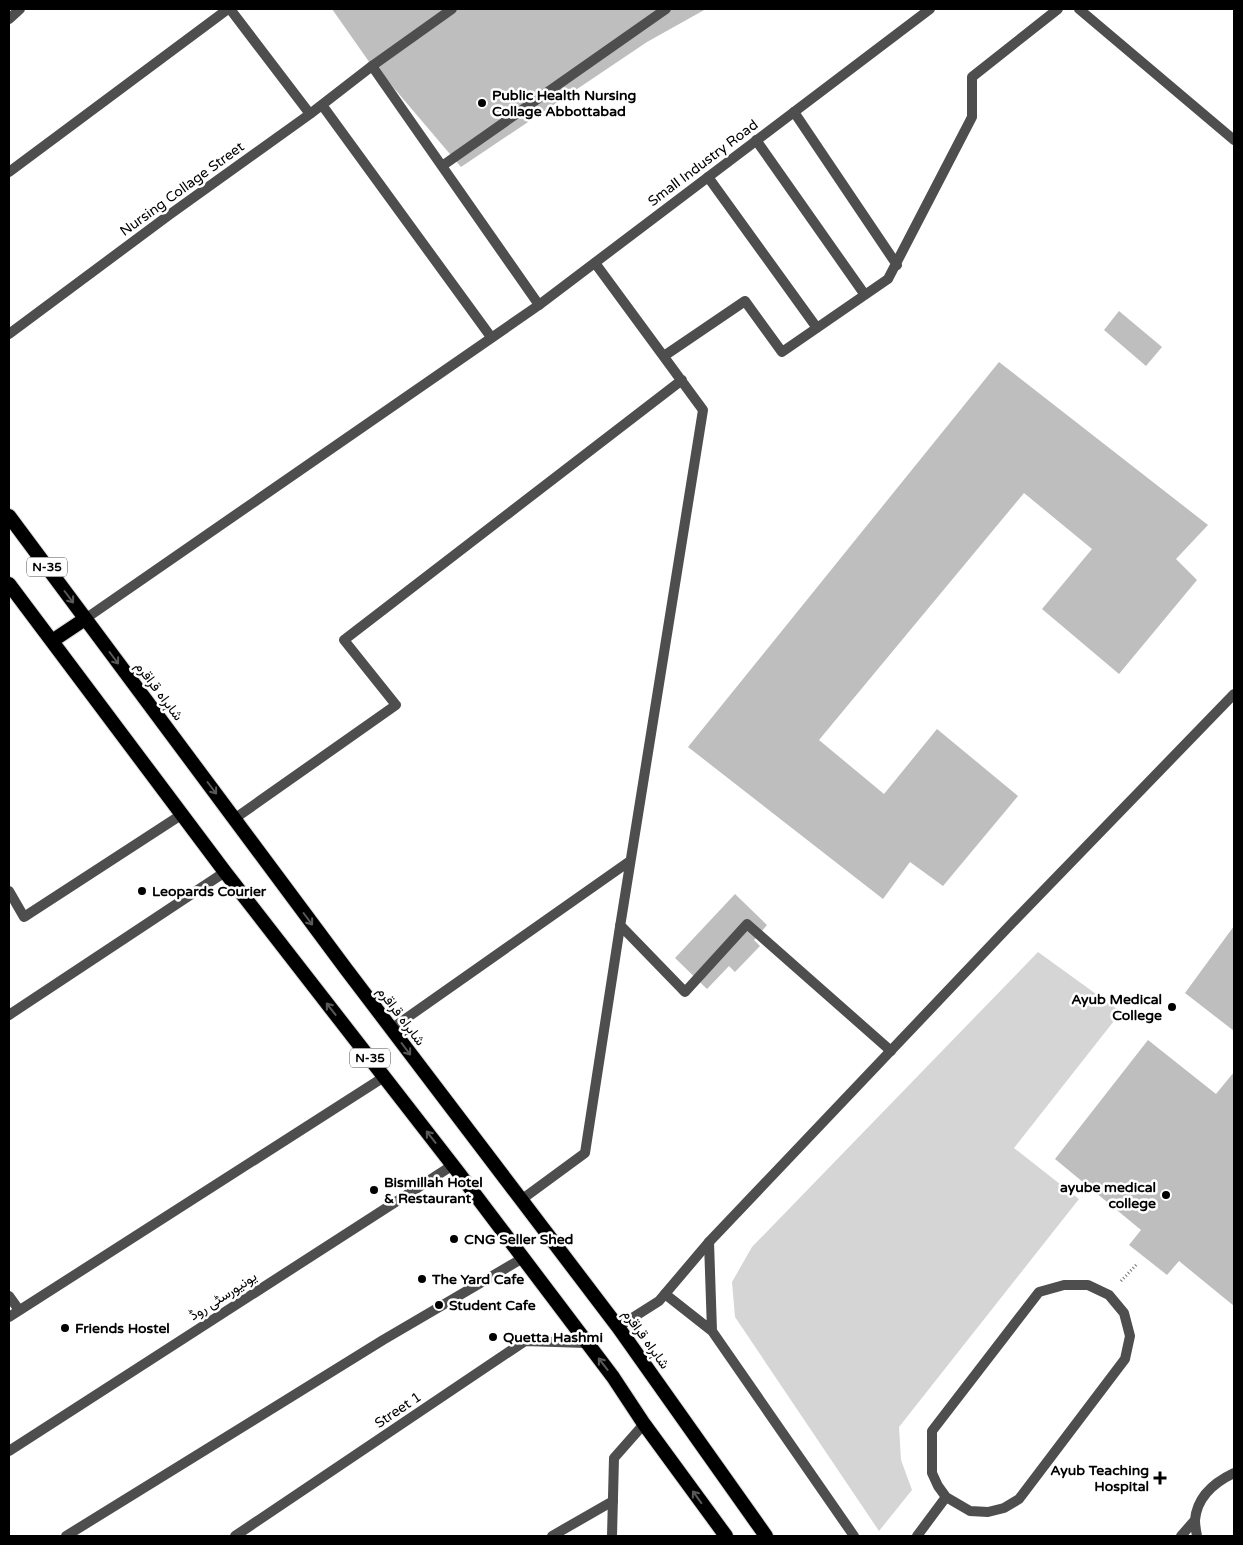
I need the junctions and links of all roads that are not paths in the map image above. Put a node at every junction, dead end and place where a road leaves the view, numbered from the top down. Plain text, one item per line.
1 (20, 9) edge
2 (229, 9) edge
3 (452, 9) edge
4 (666, 9) edge
5 (930, 9) edge
6 (1058, 9) edge
7 (1078, 9) edge
8 (9, 18) edge
9 (372, 66) junction
10 (322, 105) junction
11 (794, 112) junction
12 (310, 114) junction
13 (756, 140) junction
14 (1234, 140) edge
15 (442, 166) junction
16 (9, 172) edge
17 (708, 177) junction
18 (595, 263) junction
19 (897, 265) junction
20 (865, 295) junction
21 (539, 305) junction
22 (817, 328) junction
23 (9, 334) edge
24 (491, 337) junction
25 (664, 356) junction
26 (682, 380) junction
27 (9, 516) edge
28 (9, 584) edge
29 (85, 619) junction
30 (52, 642) junction
31 (1234, 694) edge
32 (182, 815) junction
33 (234, 819) junction
34 (630, 861) junction
35 (225, 872) junction
36 (9, 891) edge
37 (620, 925) junction
38 (9, 1015) edge
39 (391, 1029) junction
40 (891, 1051) junction
41 (384, 1077) junction
42 (453, 1165) junction
43 (521, 1200) junction
44 (709, 1242) junction
45 (523, 1258) junction
46 (665, 1294) junction
47 (9, 1296) edge
48 (19, 1310) junction
49 (9, 1317) edge
50 (618, 1327) junction
51 (712, 1330) junction
52 (586, 1343) junction
53 (644, 1424) junction
54 (9, 1451) edge
55 (1234, 1473) edge
56 (946, 1497) junction
57 (613, 1500) junction
58 (1195, 1520) junction
59 (66, 1536) edge
60 (234, 1536) edge
61 (552, 1536) edge
62 (612, 1536) edge
63 (726, 1536) edge
64 (766, 1536) edge
65 (854, 1536) edge
66 (917, 1536) edge
67 (1181, 1536) edge
68 (1197, 1536) edge

1 - 8 street
2 - 12 street
2 - 16 street
3 - 9 street, Nursing Collage Street
4 - 15 street
5 - 11 street, Small Industry Road
6 - 19 street
7 - 14 street
9 - 10 street, Nursing Collage Street
9 - 15 street
10 - 12 street, Nursing Collage Street
10 - 24 street
11 - 13 street, Small Industry Road
11 - 19 street
12 - 23 street, Nursing Collage Street
13 - 17 street, Small Industry Road
13 - 20 street
15 - 21 street
17 - 18 street, Small Industry Road
17 - 22 street
18 - 21 street, Small Industry Road
18 - 25 street
19 - 20 street
20 - 22 street
21 - 24 street, Small Industry Road
22 - 25 street
24 - 29 street, Small Industry Road
25 - 26 street
26 - 33 street
26 - 34 street
27 -> 29 highway, شاہراہ قراقرم / N-35
28 - 30 highway, N-35
29 - 30 highway
29 -> 33 highway, شاہراہ قراقرم / N-35
30 - 32 highway, N-35
31 - 40 street
32 - 35 highway, N-35
32 - 36 street
33 -> 39 highway, شاہراہ قراقرم / N-35
34 - 37 street
34 - 39 street
35 - 38 street
41 -> 35 highway, N-35
37 - 40 street
37 - 43 street
39 -> 43 highway, شاہراہ قراقرم / N-35
40 - 44 street
42 -> 41 highway, N-35
41 - 48 street
42 - 45 highway, N-35
42 - 54 street, یونیورسٹی روڈ
43 - 50 highway, شاہراہ قراقرم / N-35
44 - 46 street
44 - 51 street
45 - 52 highway, N-35
45 - 59 street
46 - 50 street
46 - 51 street
47 - 48 street
48 - 49 street
50 - 64 highway, شاہراہ قراقرم / N-35
51 - 65 street
53 -> 52 highway, N-35
52 - 60 street, Street 1
53 - 57 street
63 -> 53 highway, N-35
55 - 58 street
56 - 56 street
56 - 66 street
57 - 61 street
57 - 62 street
58 - 67 street
58 - 68 street

